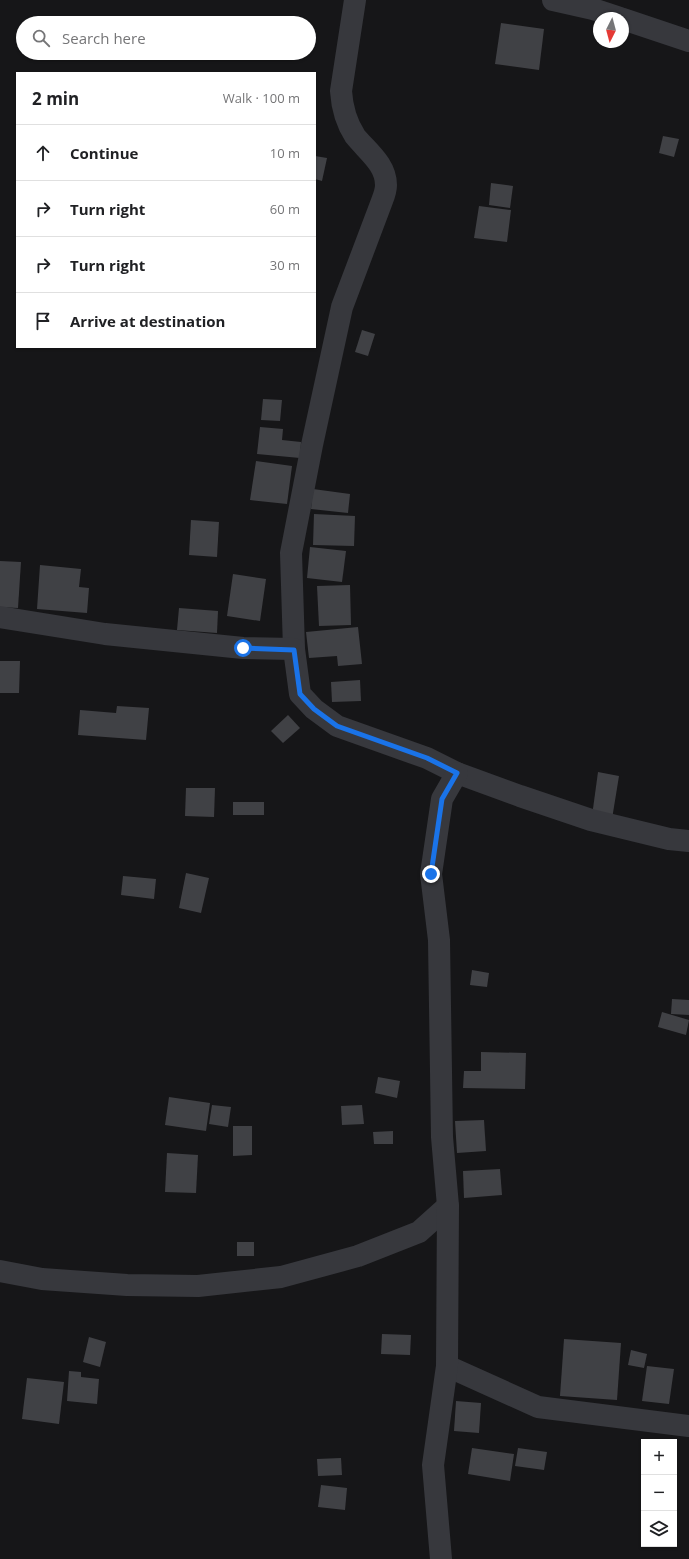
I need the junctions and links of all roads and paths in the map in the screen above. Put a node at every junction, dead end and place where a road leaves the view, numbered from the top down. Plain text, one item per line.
1 (355, 0) edge
2 (553, 0) edge
3 (602, 12) edge
4 (629, 21) edge
5 (689, 41) edge
6 (0, 617) edge
7 (294, 650) junction
8 (457, 773) junction
9 (689, 841) edge
10 (448, 1206) junction
11 (0, 1271) edge
12 (447, 1366) junction
13 (689, 1426) edge
14 (441, 1559) edge

1 - 7 street
2 - 3 street
4 - 5 street
6 - 7 street
7 - 8 street
8 - 9 street
8 - 10 street
10 - 11 street
10 - 12 street
12 - 13 street
12 - 14 street

